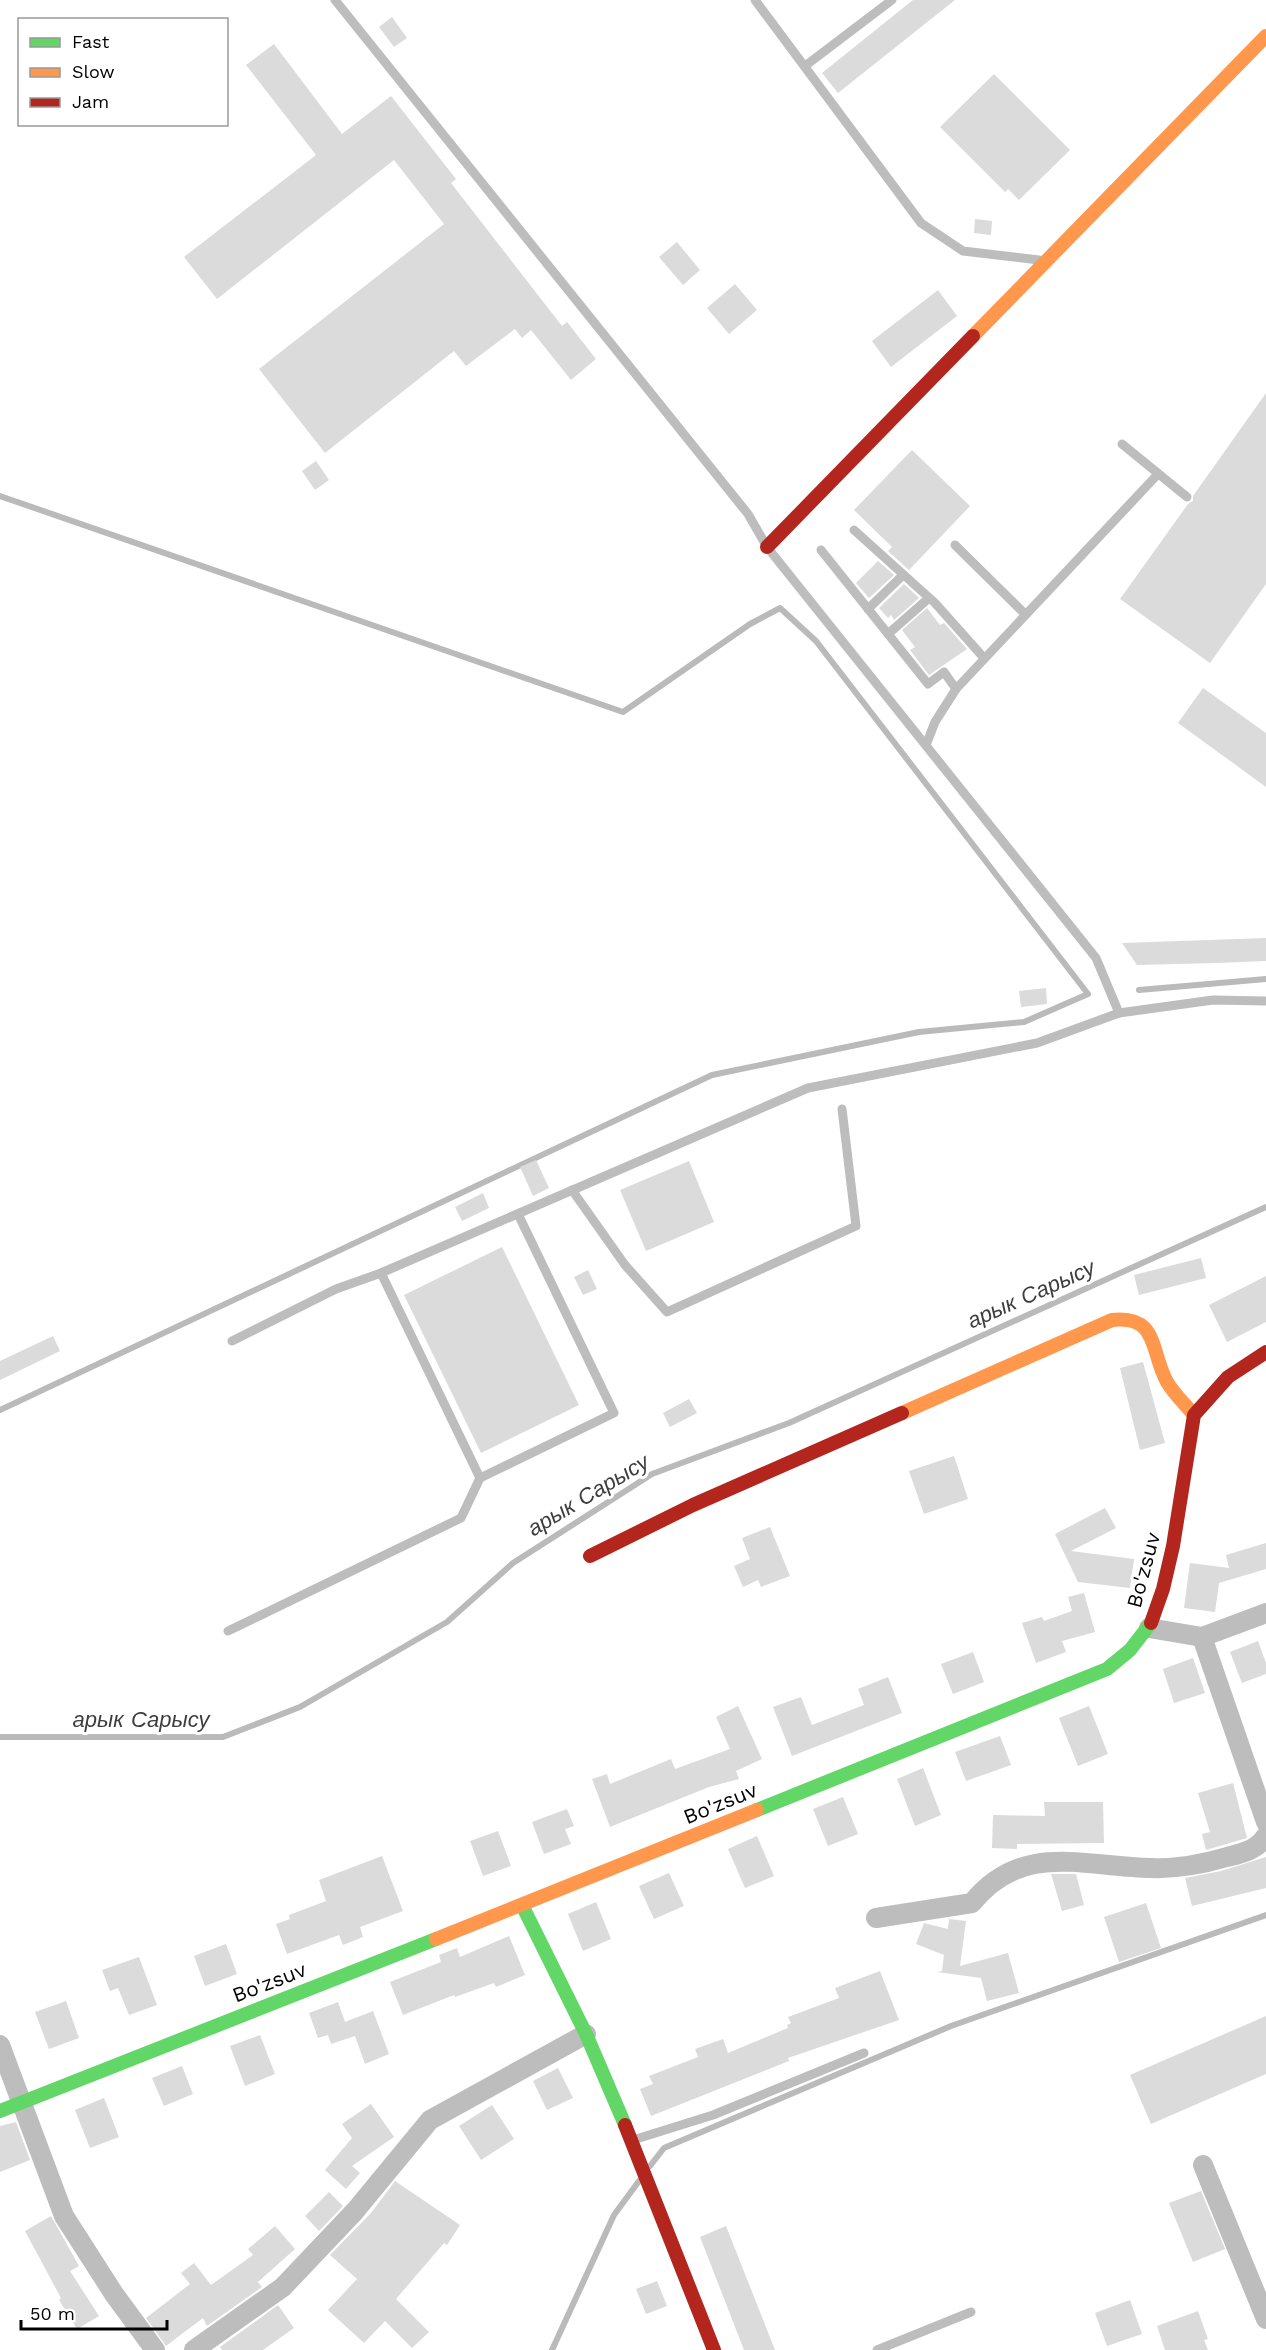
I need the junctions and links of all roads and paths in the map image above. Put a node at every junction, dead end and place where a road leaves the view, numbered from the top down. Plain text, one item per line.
1 (335, 0) edge
2 (755, 0) edge
3 (892, 0) edge
4 (1266, 36) edge
5 (805, 66) junction
6 (1045, 261) junction
7 (1122, 444) dead end
8 (1158, 474) junction
9 (1187, 497) dead end
10 (854, 530) dead end
11 (956, 545) dead end
12 (767, 547) junction
13 (821, 550) dead end
14 (903, 575) junction
15 (929, 598) junction
16 (868, 609) junction
17 (1026, 614) junction
18 (888, 634) junction
19 (984, 658) junction
20 (956, 689) junction
21 (926, 745) junction
22 (1266, 1001) edge
23 (1119, 1013) junction
24 (842, 1109) dead end
25 (572, 1190) junction
26 (518, 1214) junction
27 (381, 1273) junction
28 (232, 1341) dead end
29 (1266, 1352) edge
30 (1194, 1415) junction
31 (480, 1478) junction
32 (590, 1556) dead end
33 (1266, 1613) edge
34 (1149, 1628) junction
35 (228, 1631) dead end
36 (1202, 1637) junction
37 (1266, 1822) edge
38 (1266, 1836) edge
39 (522, 1905) junction
40 (876, 1918) dead end
41 (586, 2034) junction
42 (0, 2045) edge
43 (864, 2053) dead end
44 (21, 2102) junction
45 (0, 2111) edge
46 (631, 2140) junction
47 (1203, 2165) dead end
48 (972, 2312) dead end
49 (1266, 2319) edge
50 (156, 2350) edge
51 (194, 2350) edge
52 (714, 2350) edge
53 (877, 2350) edge

1 - 12 lane
2 - 5 lane
3 - 5 lane
4 - 6 street
5 - 6 lane
6 - 12 street
7 - 8 lane
8 - 9 lane
8 - 17 lane
10 - 14 lane
11 - 17 lane
12 - 21 lane
13 - 16 lane
14 - 15 lane
14 - 16 lane
15 - 18 lane
15 - 19 lane
16 - 18 lane
17 - 19 lane
18 - 20 lane
19 - 20 lane
20 - 21 lane
21 - 23 lane
22 - 23 lane
23 - 25 lane
24 - 25 lane
25 - 26 lane
26 - 27 lane
26 - 31 lane
27 - 28 lane
27 - 31 lane
29 - 30 street
30 - 32 street
30 - 34 street, Bo'zsuv
31 - 35 lane
33 - 36 street
34 - 36 street
34 - 39 street, Bo'zsuv
36 - 37 street
38 - 40 street
39 - 41 street
39 - 44 street, Bo'zsuv
41 - 46 street
41 - 51 street
42 - 44 street
43 - 46 lane
44 - 45 street, Bo'zsuv
44 - 50 street
46 - 52 street
47 - 49 street
48 - 53 lane

